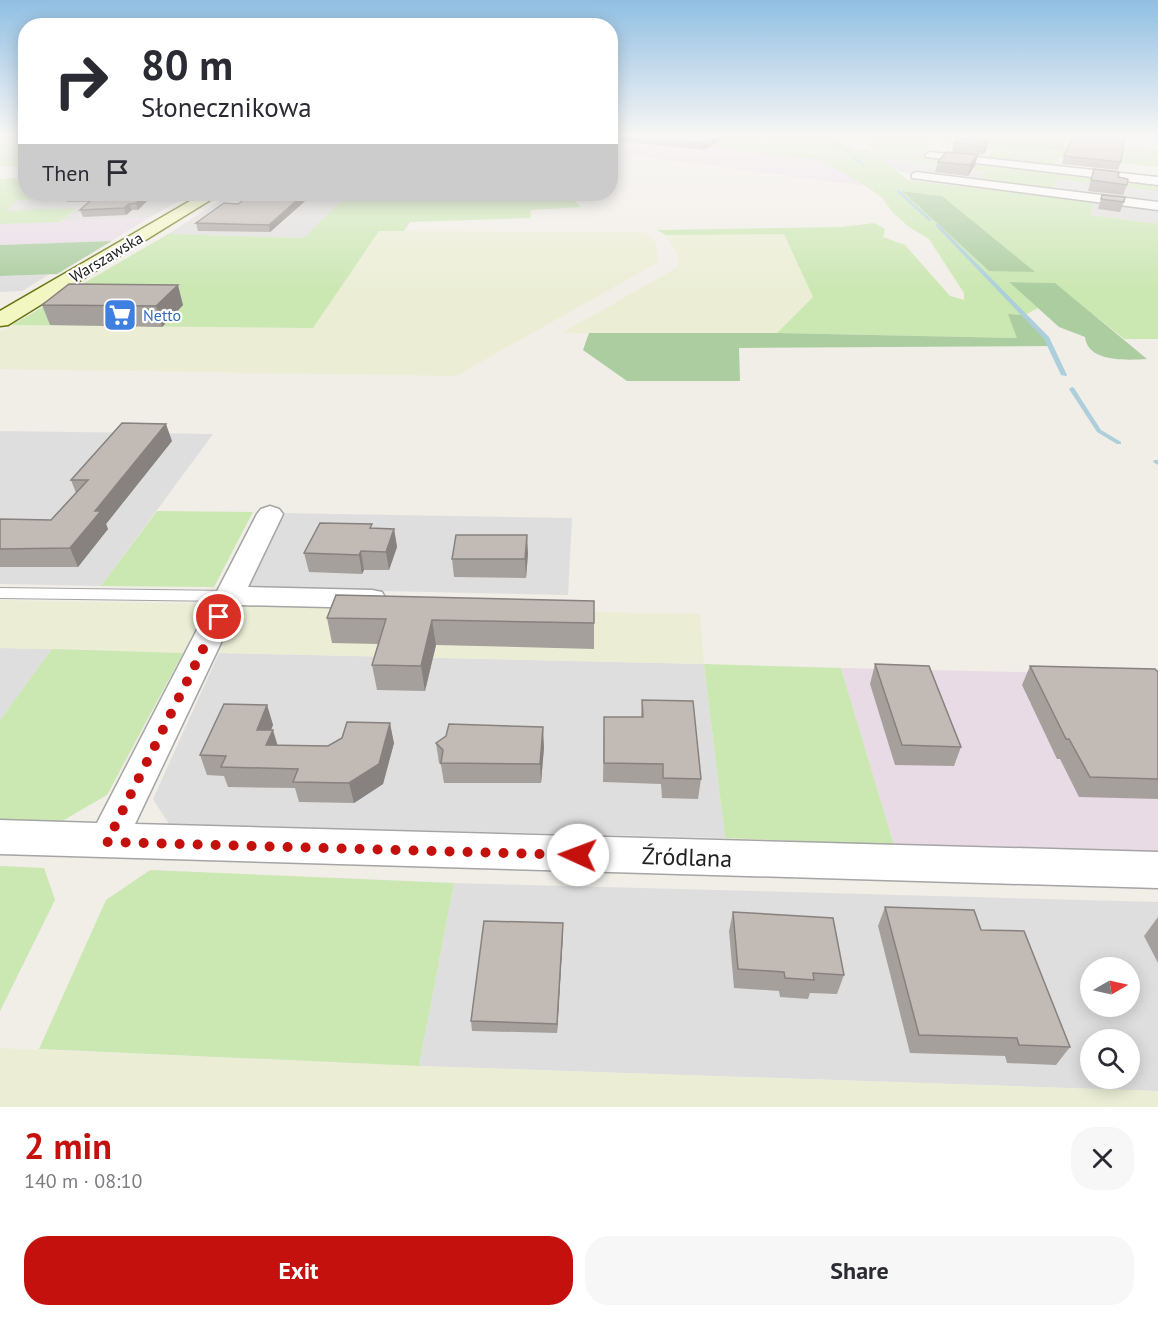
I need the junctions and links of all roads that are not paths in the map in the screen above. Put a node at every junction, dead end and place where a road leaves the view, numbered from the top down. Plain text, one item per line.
1 (1002, 187) edge
2 (200, 201) edge
3 (1158, 206) edge
4 (0, 320) edge
5 (270, 514) dead end
6 (0, 593) edge
7 (230, 596) junction
8 (404, 600) edge
9 (0, 837) edge
10 (107, 842) junction
11 (1158, 870) edge

1 - 3 street
2 - 4 main road, Warszawska
5 - 7 street
6 - 7 lane
7 - 8 street
7 - 10 street
9 - 10 street, Źródlana
10 - 11 street, Źródlana

